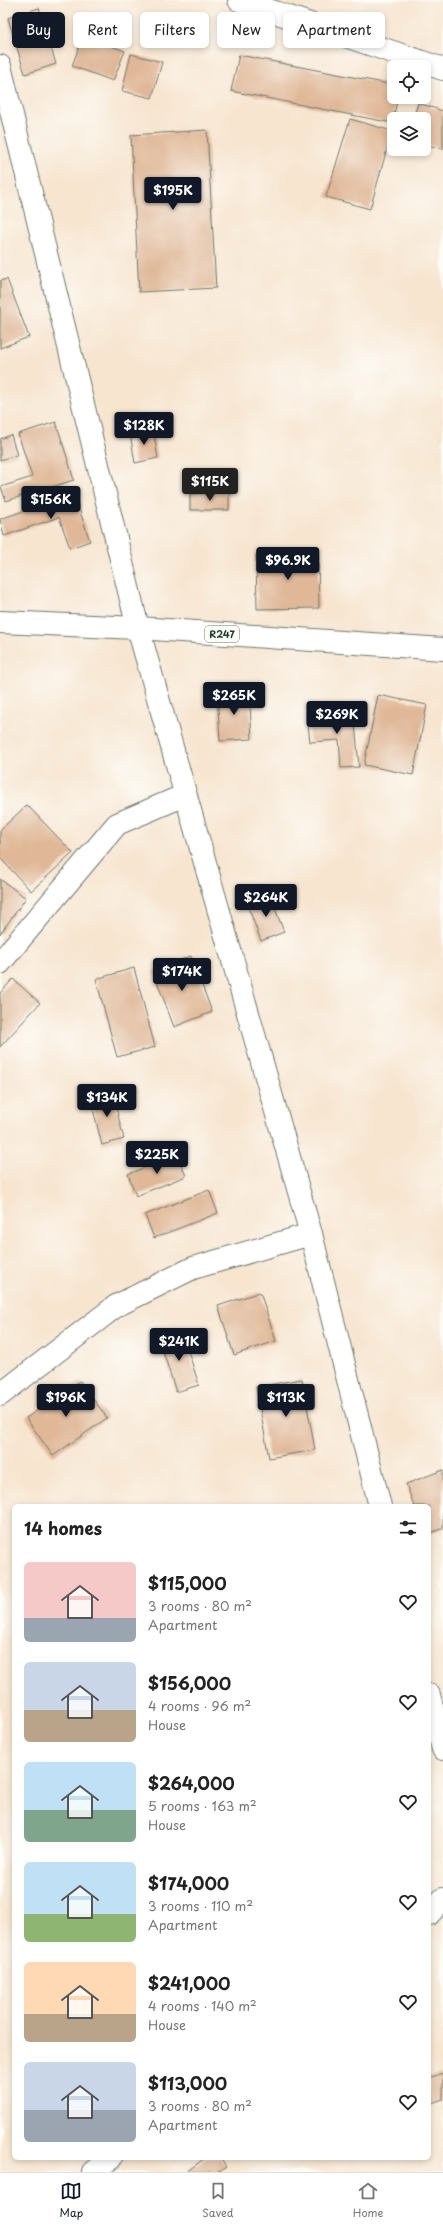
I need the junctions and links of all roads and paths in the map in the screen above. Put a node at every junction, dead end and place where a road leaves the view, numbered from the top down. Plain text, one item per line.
1 (239, 0) edge
2 (0, 66) edge
3 (443, 68) edge
4 (0, 622) edge
5 (138, 628) junction
6 (443, 649) edge
7 (186, 795) junction
8 (0, 963) edge
9 (311, 1234) junction
10 (0, 1395) edge
11 (379, 1504) edge
12 (431, 1703) edge
13 (443, 1749) edge
14 (443, 1899) edge
15 (431, 1912) edge
16 (108, 2160) edge
17 (93, 2172) edge

1 - 3 street
2 - 5 street
4 - 5 street, R247
5 - 6 street, R247
5 - 7 street
7 - 8 street
7 - 9 street
9 - 10 street
9 - 11 street
12 - 13 street
14 - 15 street
16 - 17 street

